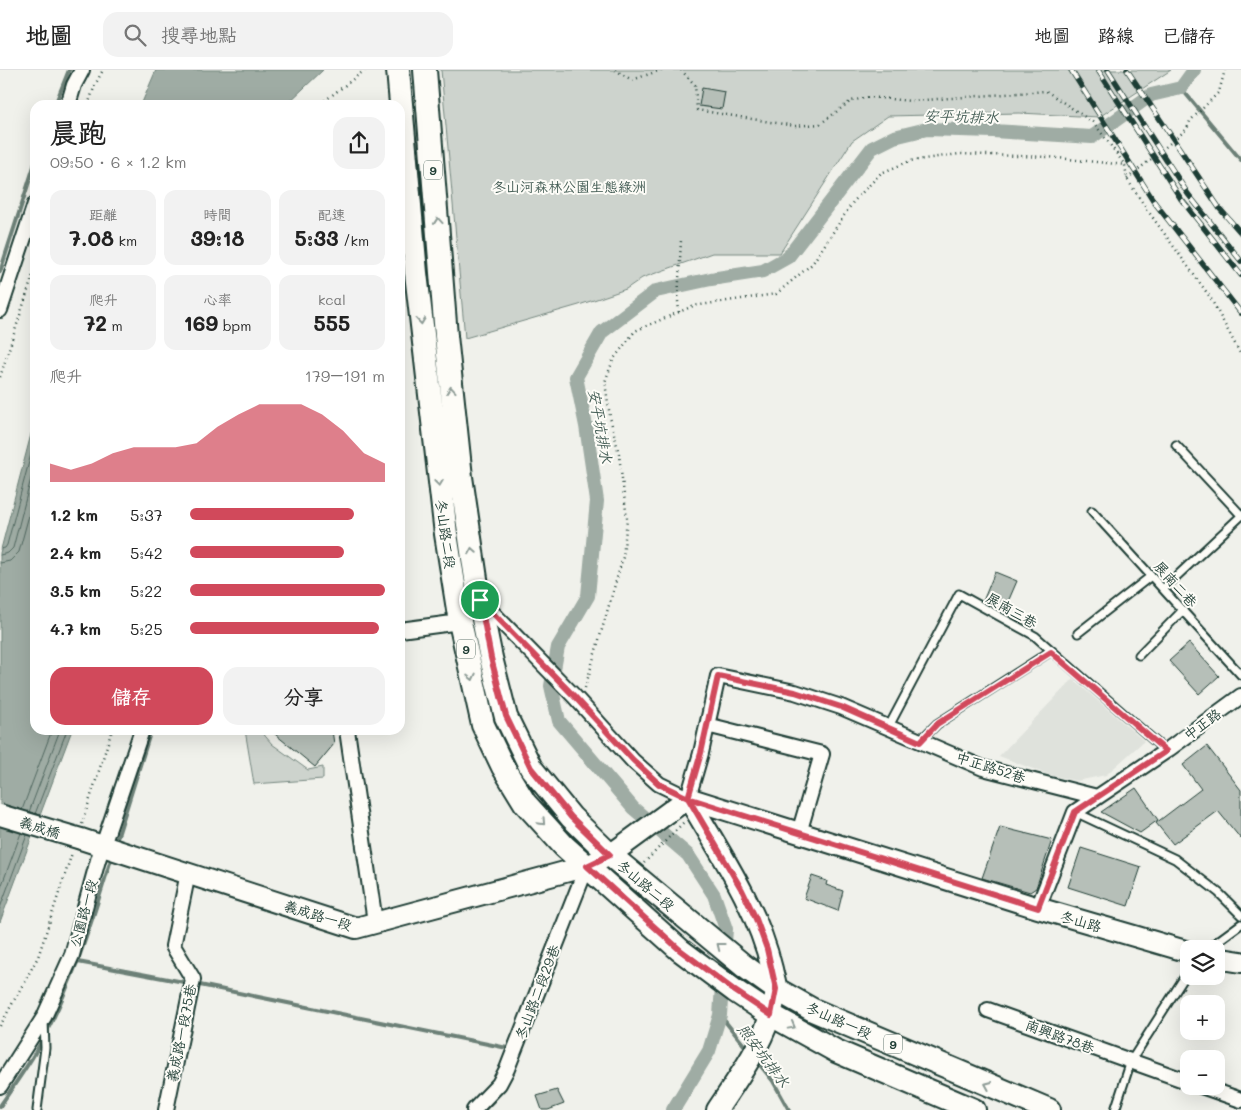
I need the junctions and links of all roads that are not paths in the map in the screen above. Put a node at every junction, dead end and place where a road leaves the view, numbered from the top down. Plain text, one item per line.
1 (82, 70) edge
2 (398, 70) edge
3 (425, 70) edge
4 (70, 100) edge
5 (393, 100) edge
6 (405, 201) edge
7 (30, 219) edge
8 (0, 310) edge
9 (1176, 445) dead end
10 (1092, 511) dead end
11 (1241, 516) edge
12 (1151, 576) junction
13 (1163, 589) junction
14 (480, 600) junction
15 (1182, 610) junction
16 (460, 622) junction
17 (405, 629) edge
18 (1078, 633) dead end
19 (1051, 652) junction
20 (1139, 654) dead end
21 (1241, 675) edge
22 (1241, 696) edge
23 (707, 725) junction
24 (888, 728) junction
25 (140, 735) edge
26 (348, 735) edge
27 (920, 742) junction
28 (1166, 751) junction
29 (1096, 797) junction
30 (688, 798) junction
31 (1075, 812) junction
32 (0, 815) edge
33 (799, 833) junction
34 (78, 839) joint
35 (103, 846) junction
36 (619, 848) junction
37 (587, 866) junction
38 (188, 874) junction
39 (1038, 908) junction
40 (1241, 915) edge
41 (376, 922) junction
42 (1241, 924) edge
43 (1219, 940) edge
44 (1180, 949) edge
45 (1225, 959) edge
46 (1241, 962) edge
47 (744, 966) joint
48 (1180, 984) edge
49 (776, 989) junction
50 (735, 991) joint
51 (988, 1010) dead end
52 (44, 1017) junction
53 (767, 1023) junction
54 (1131, 1061) junction
55 (1180, 1079) edge
56 (0, 1086) edge
57 (1225, 1094) edge
58 (1241, 1100) edge
59 (1020, 1104) edge
60 (37, 1110) edge
61 (166, 1110) edge
62 (474, 1110) edge
63 (717, 1110) edge
64 (974, 1110) edge
65 (1049, 1110) edge
66 (1115, 1110) edge

1 - 4 street
2 - 5 main road, 冬山路二段 / 9
14 -> 3 main road, 冬山路二段 / 9
6 -> 16 main road, 冬山路二段 / 9
7 - 8 street
9 - 11 lane
10 - 12 lane, 展南二巷
11 - 13 lane
12 - 13 lane, 展南二巷
12 - 18 lane
13 - 15 lane, 展南二巷
14 - 16 street
14 - 30 street, 冬山路
14 - 36 main road, 冬山路二段 / 9
15 - 20 lane
15 - 21 lane, 展南二巷
16 - 17 street
16 -> 37 main road, 冬山路二段 / 9
19 - 24 lane, 展南三巷
19 - 27 lane
19 - 28 lane, 展南三巷
22 - 28 street, 中正路
23 - 24 street, 中正路52巷
23 - 30 street
23 - 33 street
24 - 27 street, 中正路52巷
25 - 35 street, 公園路一段
26 - 41 street
27 - 29 street, 中正路52巷
28 - 29 street, 中正路
29 - 31 street, 中正路
30 - 33 street, 冬山路
30 - 36 street
30 - 49 street
31 - 39 street
31 - 40 lane
32 - 34 street, 義成橋, bridge
33 - 39 street, 冬山路
34 - 35 street, 義成路一段
35 - 38 street, 義成路一段
35 - 52 street, 公園路一段
36 - 37 street
47 -> 36 main road, 冬山路二段 / 9
37 - 41 street, 義成路一段
37 - 50 main road, 冬山路二段 / 9
37 - 62 street, 冬山路二段29巷
38 - 41 street, 義成路一段
38 - 61 street, 義成路一段75巷
39 - 44 street, 冬山路
42 - 43 lane
45 - 46 street
47 - 49 main road, 冬山路一段 / 9
48 - 54 lane
49 - 53 street
59 -> 49 main road, 冬山路一段 / 9
50 - 53 main road, 冬山路一段 / 9
51 - 54 street, 南興路78巷
52 - 56 street, 公園路一段
52 - 60 lane
53 - 63 street
53 -> 64 main road, 冬山路一段 / 9
54 - 55 street, 南興路78巷
54 - 66 lane
57 - 58 street
59 - 65 main road, 冬山路一段 / 9

